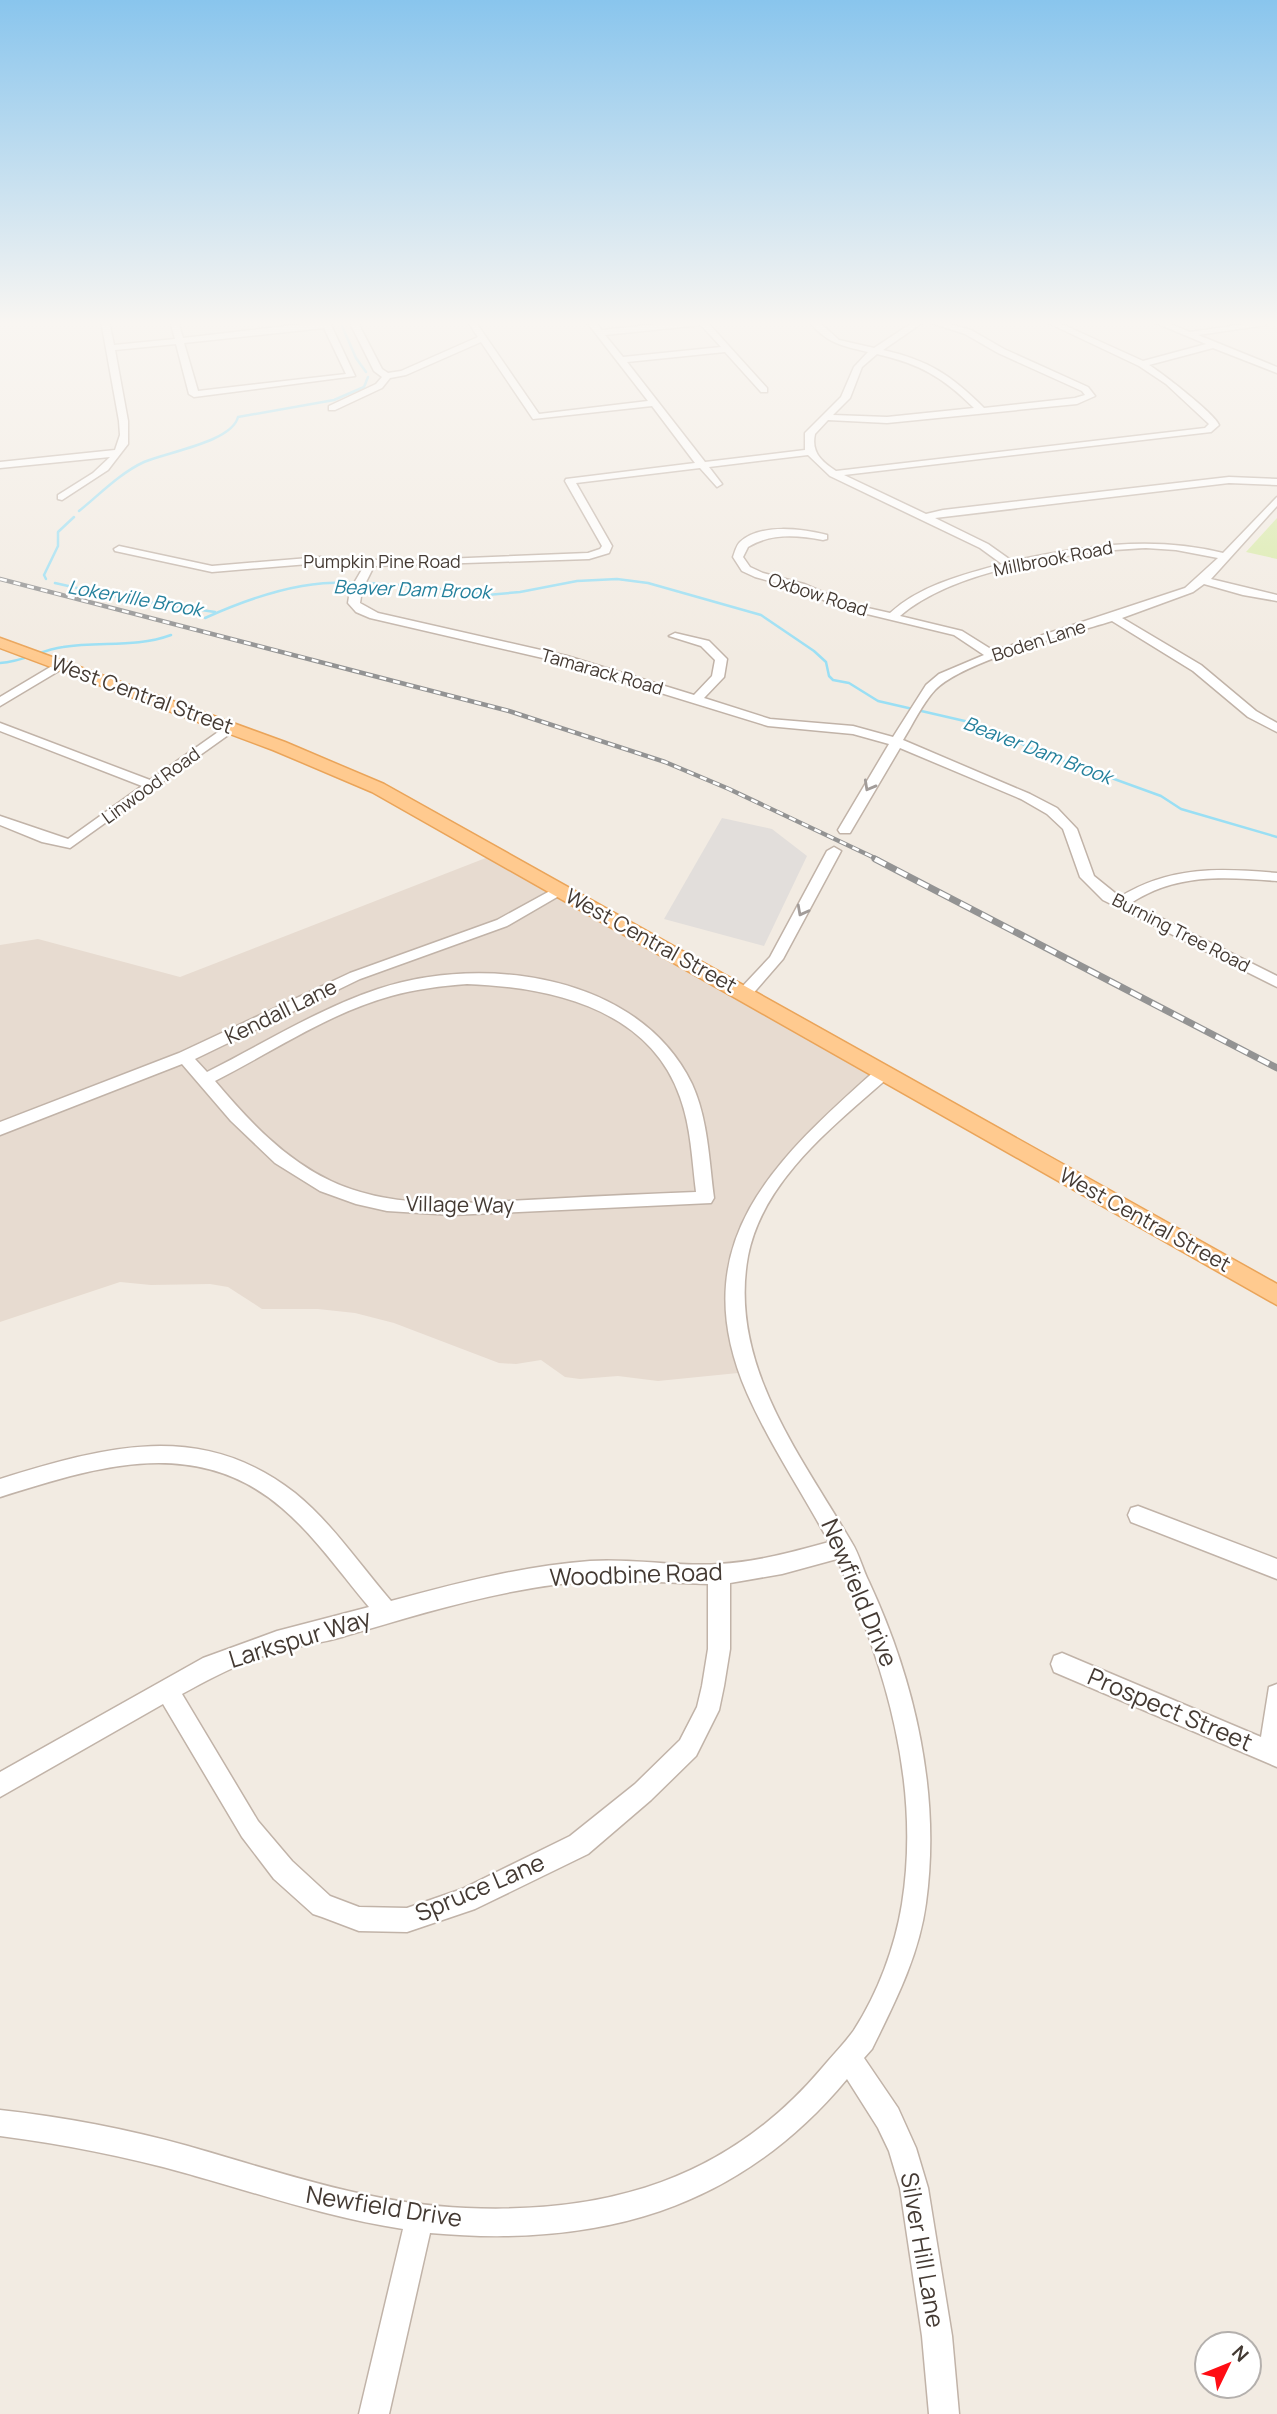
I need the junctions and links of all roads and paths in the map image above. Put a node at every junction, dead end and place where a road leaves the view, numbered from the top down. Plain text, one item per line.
1 (125, 434) edge
2 (678, 434) edge
3 (810, 434) edge
4 (1189, 434) edge
5 (810, 452) junction
6 (118, 453) junction
7 (0, 465) edge
8 (701, 465) junction
9 (834, 474) junction
10 (1277, 482) edge
11 (717, 484) dead end
12 (62, 497) dead end
13 (1277, 500) edge
14 (925, 518) junction
15 (823, 537) dead end
16 (119, 549) dead end
17 (1225, 557) junction
18 (370, 564) junction
19 (1010, 565) junction
20 (1204, 580) junction
21 (1277, 598) edge
22 (892, 617) junction
23 (1113, 617) junction
24 (675, 636) dead end
25 (0, 643) edge
26 (993, 655) junction
27 (44, 659) joint
28 (61, 666) junction
29 (696, 700) junction
30 (0, 702) edge
31 (0, 727) edge
32 (232, 728) junction
33 (1277, 728) edge
34 (895, 742) junction
35 (150, 785) junction
36 (0, 820) edge
37 (845, 830) dead end
38 (834, 851) dead end
39 (1277, 877) edge
40 (559, 890) junction
41 (1120, 904) junction
42 (1277, 982) edge
43 (745, 993) junction
44 (185, 1057) junction
45 (884, 1072) junction
46 (204, 1080) junction
47 (0, 1129) edge
48 (1277, 1295) edge
49 (0, 1488) edge
50 (1138, 1515) dead end
51 (844, 1548) junction
52 (1277, 1569) edge
53 (719, 1574) junction
54 (387, 1612) junction
55 (1062, 1664) dead end
56 (167, 1689) junction
57 (1277, 1695) edge
58 (1274, 1753) edge
59 (0, 1785) edge
60 (850, 2060) junction
61 (0, 2123) edge
62 (420, 2218) junction
63 (374, 2414) edge
64 (944, 2414) edge

1 - 6 street
2 - 8 street
3 - 5 street
4 - 9 street
5 - 8 street
5 - 9 street
6 - 7 street
6 - 12 street
8 - 11 street
8 - 18 street, Pumpkin Pine Road
9 - 14 street
10 - 14 street
13 - 17 street, Boden Lane
14 - 19 street
15 - 22 street, Oxbow Road
16 - 18 street, Pumpkin Pine Road
17 - 19 street, Millbrook Road
17 - 20 street, Boden Lane
18 - 29 street, Tamarack Road
19 - 22 street, Millbrook Road
20 - 21 street
20 - 23 street, Boden Lane
22 - 26 street, Oxbow Road
23 - 26 street, Boden Lane
23 - 33 street
24 - 29 street
25 - 27 main road, West Central Street
26 - 34 street, Boden Lane
27 - 28 main road, West Central Street
28 - 30 street
28 - 32 main road, West Central Street
29 - 34 street, Tamarack Road
31 - 35 street
32 - 35 street, Linwood Road
32 - 40 main road, West Central Street
34 -> 37 street, Boden Lane
34 - 41 street, Burning Tree Road
35 - 36 street, Linwood Road
38 -> 43 street
39 - 41 street
40 - 43 main road, West Central Street
40 - 44 street, Kendall Lane
41 - 42 street, Burning Tree Road
43 - 45 main road, West Central Street
44 - 46 street, Village Way
44 - 47 street, Kendall Lane
45 - 48 main road, West Central Street
45 - 51 street, Newfield Drive
46 - 46 street, Village Way
49 - 54 street, Larkspur Way
50 - 52 street
51 - 53 street, Woodbine Road
51 - 60 street, Newfield Drive
53 - 54 street, Woodbine Road
53 - 56 street, Spruce Lane
54 - 56 street, Larkspur Way
55 - 58 street, Prospect Street
56 - 59 street, Larkspur Way
57 - 58 street
60 - 62 street, Newfield Drive
60 - 64 street, Silver Hill Lane
61 - 62 street, Newfield Drive
62 - 63 street

